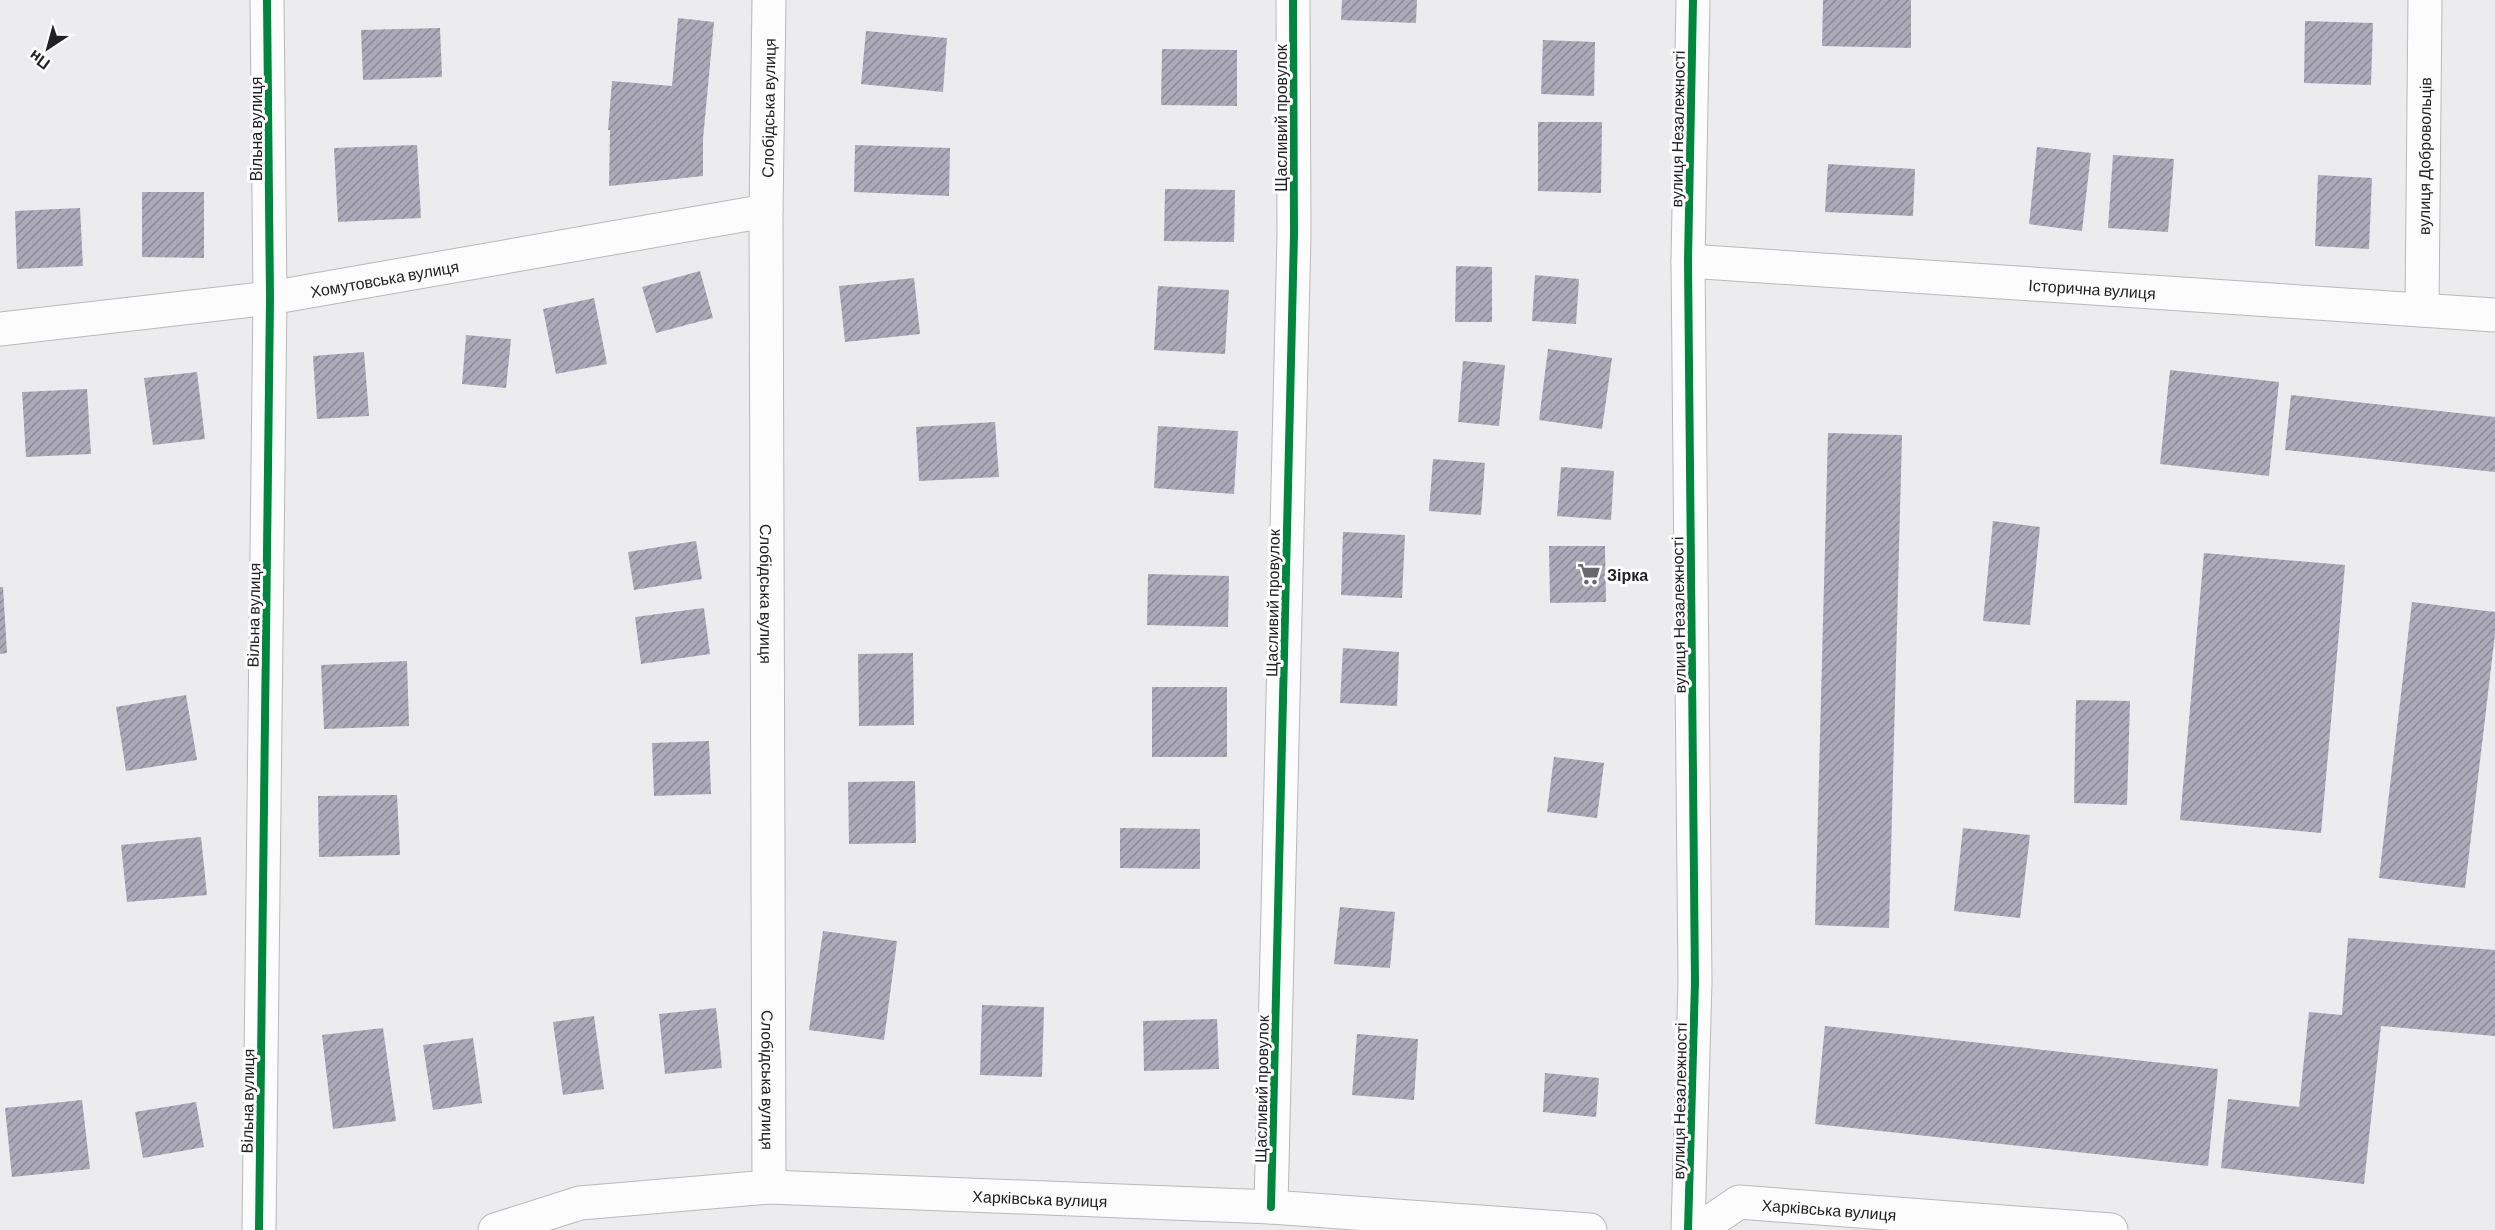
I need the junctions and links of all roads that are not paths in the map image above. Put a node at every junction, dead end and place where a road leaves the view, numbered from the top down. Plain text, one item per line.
1 (267, 0) edge
2 (769, 0) edge
3 (1293, 0) edge
4 (1693, 0) edge
5 (2425, 0) edge
6 (766, 211) junction
7 (1688, 261) junction
8 (270, 298) junction
9 (2422, 310) junction
10 (2495, 315) edge
11 (0, 329) edge
12 (769, 1187) junction
13 (1271, 1207) junction
14 (259, 1230) edge
15 (495, 1230) edge
16 (1590, 1230) edge
17 (1688, 1230) edge
18 (1698, 1230) edge
19 (2111, 1230) edge

1 - 8 street, Вільна вулиця
2 - 6 street, Слобідська вулиця
3 - 13 street, Щасливий провулок
4 - 7 street, вулиця Незалежності
5 - 9 street, вулиця Добровольців
6 - 8 street, Хомутовська вулиця
6 - 12 street, Слобідська вулиця
7 - 9 street, Історична вулиця
7 - 17 street, вулиця Незалежності
8 - 11 street, Хомутовська вулиця
8 - 14 street, Вільна вулиця
9 - 10 street, Історична вулиця
12 - 13 street, Харківська вулиця
12 - 15 street, Харківська вулиця
13 - 16 street, Харківська вулиця
18 - 19 street, Харківська вулиця

